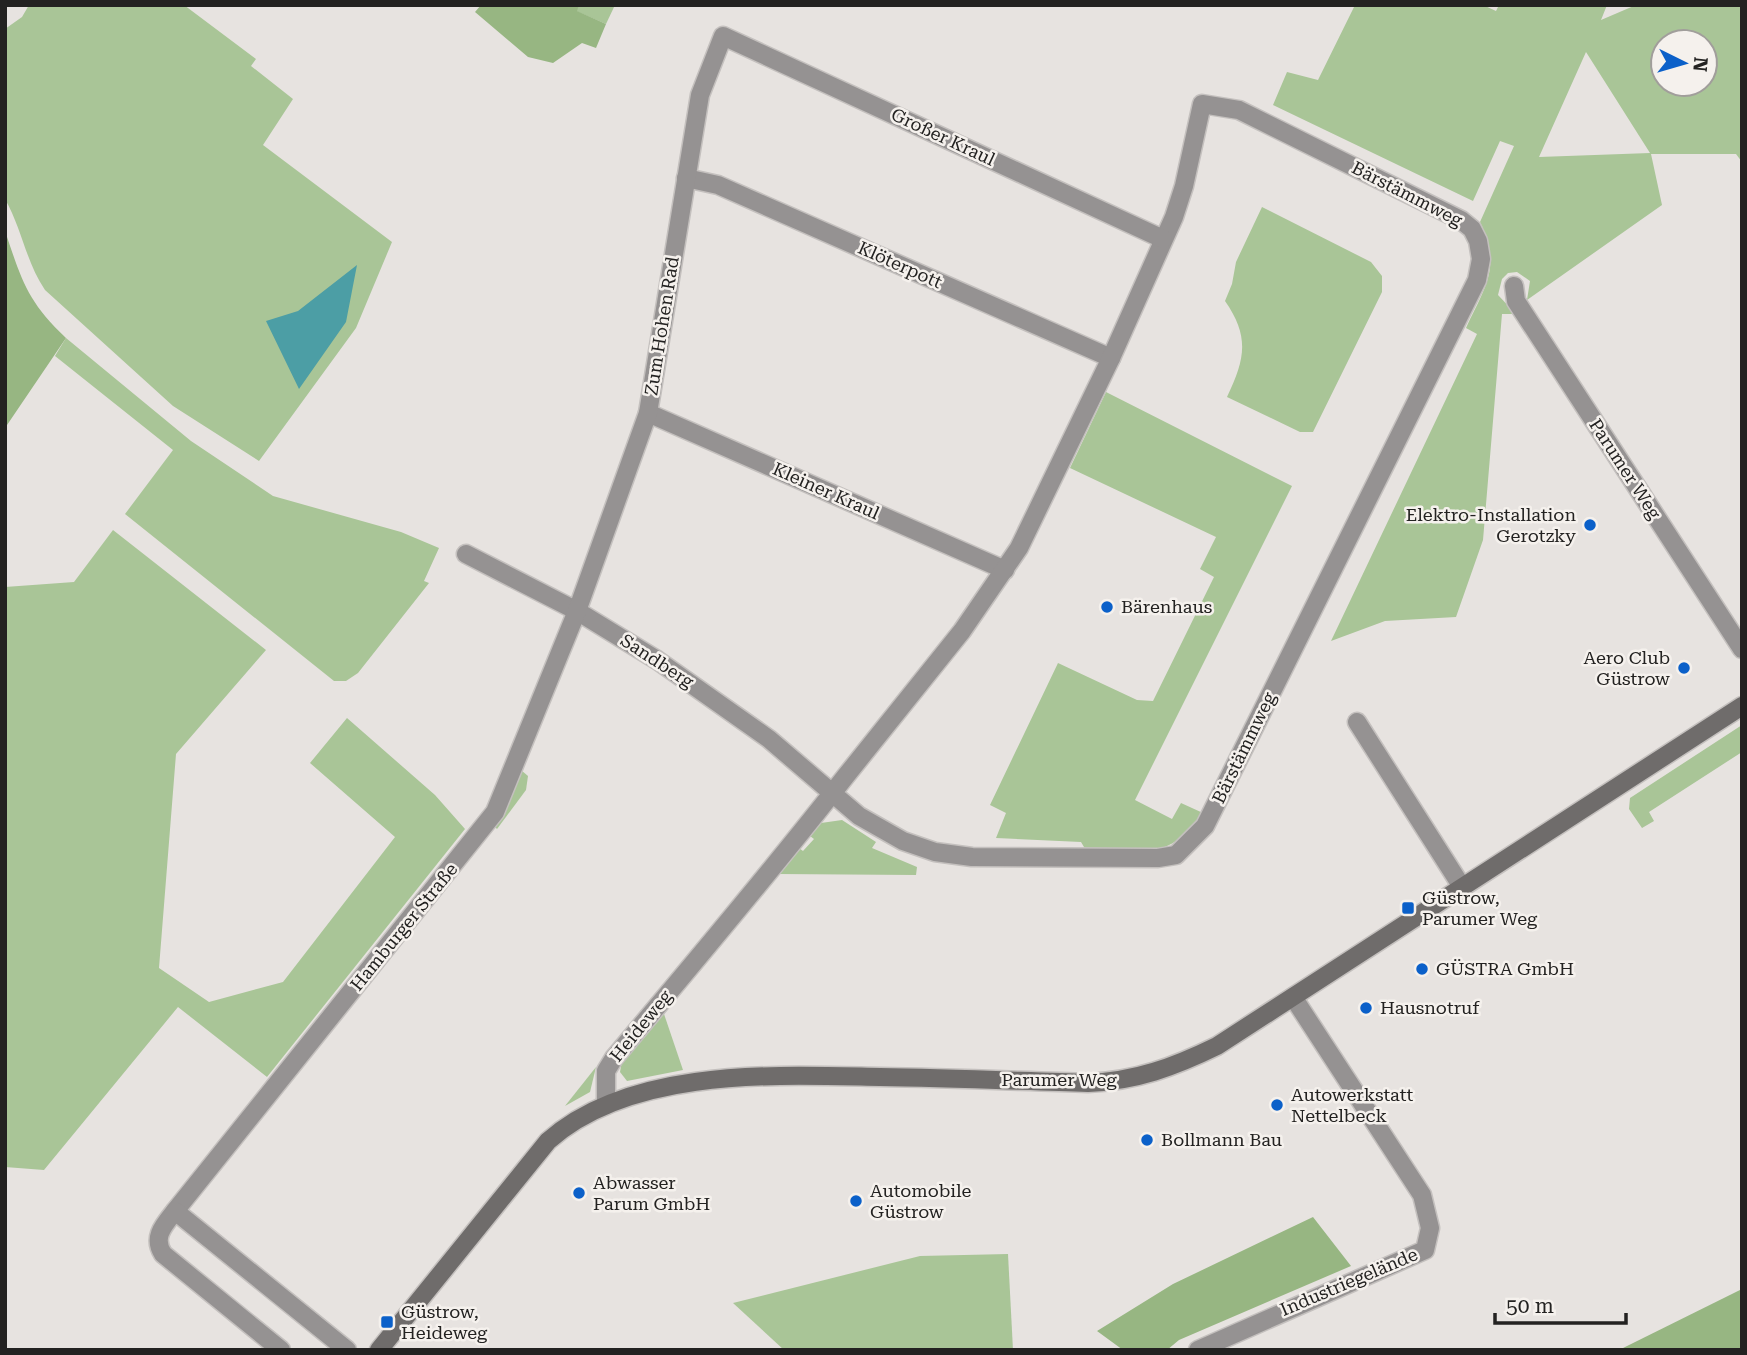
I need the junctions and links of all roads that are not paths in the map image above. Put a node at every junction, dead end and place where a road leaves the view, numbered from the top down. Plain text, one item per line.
1 (723, 36) joint
2 (686, 178) junction
3 (1163, 239) junction
4 (1514, 286) dead end
5 (1111, 358) junction
6 (648, 413) junction
7 (466, 554) dead end
8 (1005, 570) junction
9 (577, 611) junction
10 (1742, 649) edge
11 (1742, 706) edge
12 (1357, 722) dead end
13 (833, 792) junction
14 (1462, 887) junction
15 (1293, 996) junction
16 (606, 1105) junction
17 (175, 1211) junction
18 (281, 1350) edge
19 (347, 1350) edge
20 (379, 1350) edge
21 (1198, 1350) edge

1 - 2 street, Zum Hohen Rad
1 - 3 street, Großer Kraul
2 - 5 street, Klöterpott
2 - 6 street, Zum Hohen Rad
3 - 5 street, Bärstämmweg
3 - 13 street, Bärstämmweg
4 - 10 street, Parumer Weg
5 - 8 street, Bärstämmweg
6 - 8 street, Kleiner Kraul
6 - 9 street, Zum Hohen Rad
7 - 9 street, Sandberg
8 - 13 street, Bärstämmweg
9 - 13 street, Sandberg
9 - 17 street, Hamburger Straße
11 - 14 street, Parumer Weg
12 - 14 street
13 - 16 street, Heideweg
14 - 15 street, Parumer Weg
15 - 16 street, Parumer Weg
15 - 21 street, Industriegelände
16 - 20 street
17 - 18 street, Hamburger Straße
17 - 19 street

